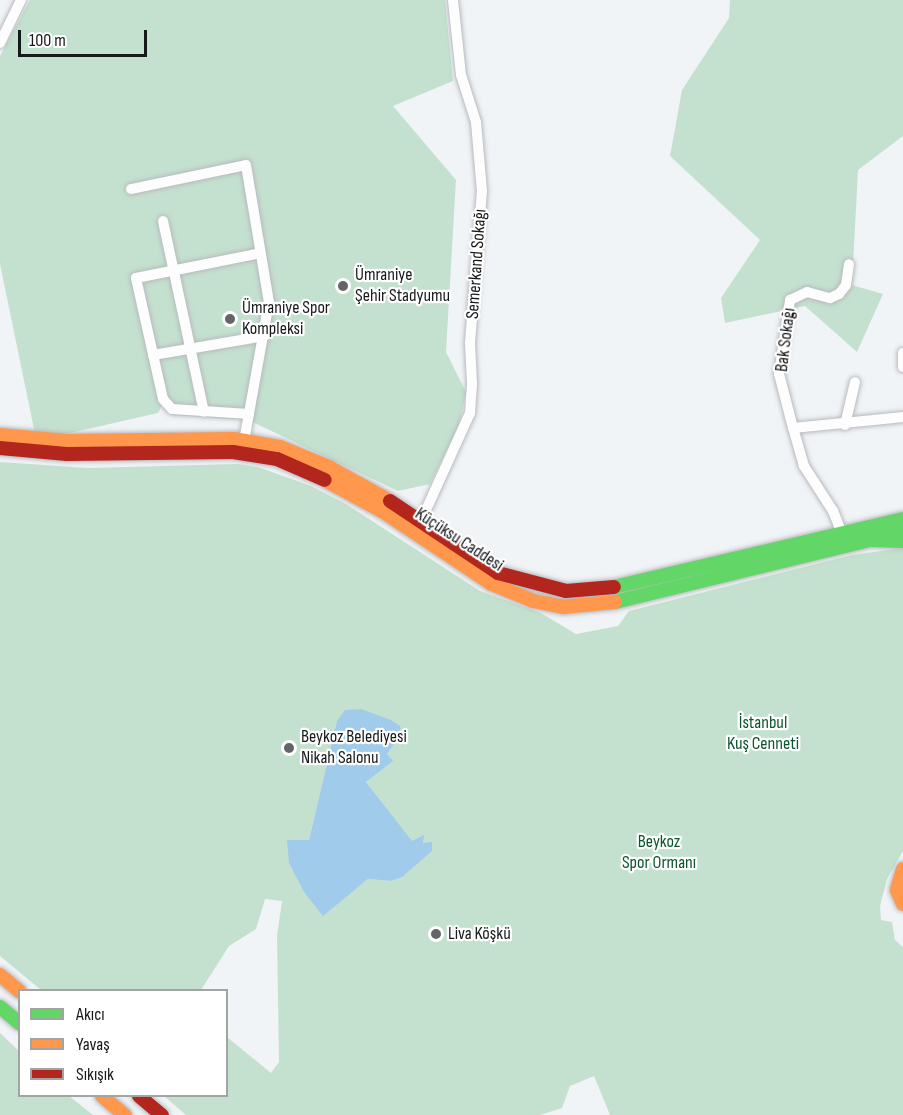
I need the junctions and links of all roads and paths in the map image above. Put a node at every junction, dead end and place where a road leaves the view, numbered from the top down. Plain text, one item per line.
1 (21, 0) edge
2 (453, 0) edge
3 (0, 43) edge
4 (131, 189) dead end
5 (163, 221) dead end
6 (261, 253) junction
7 (849, 264) dead end
8 (173, 270) junction
9 (264, 336) junction
10 (191, 349) junction
11 (903, 353) edge
12 (153, 355) junction
13 (903, 367) edge
14 (855, 382) dead end
15 (204, 412) junction
16 (249, 414) junction
17 (903, 417) edge
18 (845, 425) junction
19 (793, 428) junction
20 (0, 435) edge
21 (244, 447) junction
22 (0, 448) edge
23 (903, 519) edge
24 (417, 527) junction
25 (903, 532) edge
26 (842, 534) junction
27 (871, 540) junction
28 (903, 542) edge
29 (792, 552) junction
30 (903, 869) edge
31 (901, 895) edge
32 (0, 975) edge
33 (18, 990) edge
34 (0, 1007) edge
35 (18, 1022) edge
36 (104, 1097) edge
37 (141, 1097) edge
38 (125, 1115) edge
39 (162, 1115) edge

1 - 3 street
2 - 24 street, Semerkand Sokağı
4 - 6 street
5 - 8 street
6 - 8 street
6 - 9 street
7 - 19 street, Bak Sokağı
8 - 10 street
8 - 12 street
9 - 10 street
9 - 16 street
10 - 12 street
10 - 15 street
11 - 13 street
12 - 15 street
14 - 18 street
15 - 16 street
16 - 21 street
17 - 18 street
18 - 19 street
19 - 26 street
20 - 21 main road, Küçüksu Caddesi
21 - 22 main road, Küçüksu Caddesi
21 - 24 main road, Küçüksu Caddesi
23 - 26 main road, Küçüksu Caddesi
24 - 29 main road, Küçüksu Caddesi
25 - 27 main road, Küçüksu Caddesi
26 - 29 main road, Küçüksu Caddesi
27 - 28 main road
27 - 29 main road, Küçüksu Caddesi
30 - 31 main road
32 - 33 main road
34 - 35 main road
36 - 38 main road
37 - 39 main road

